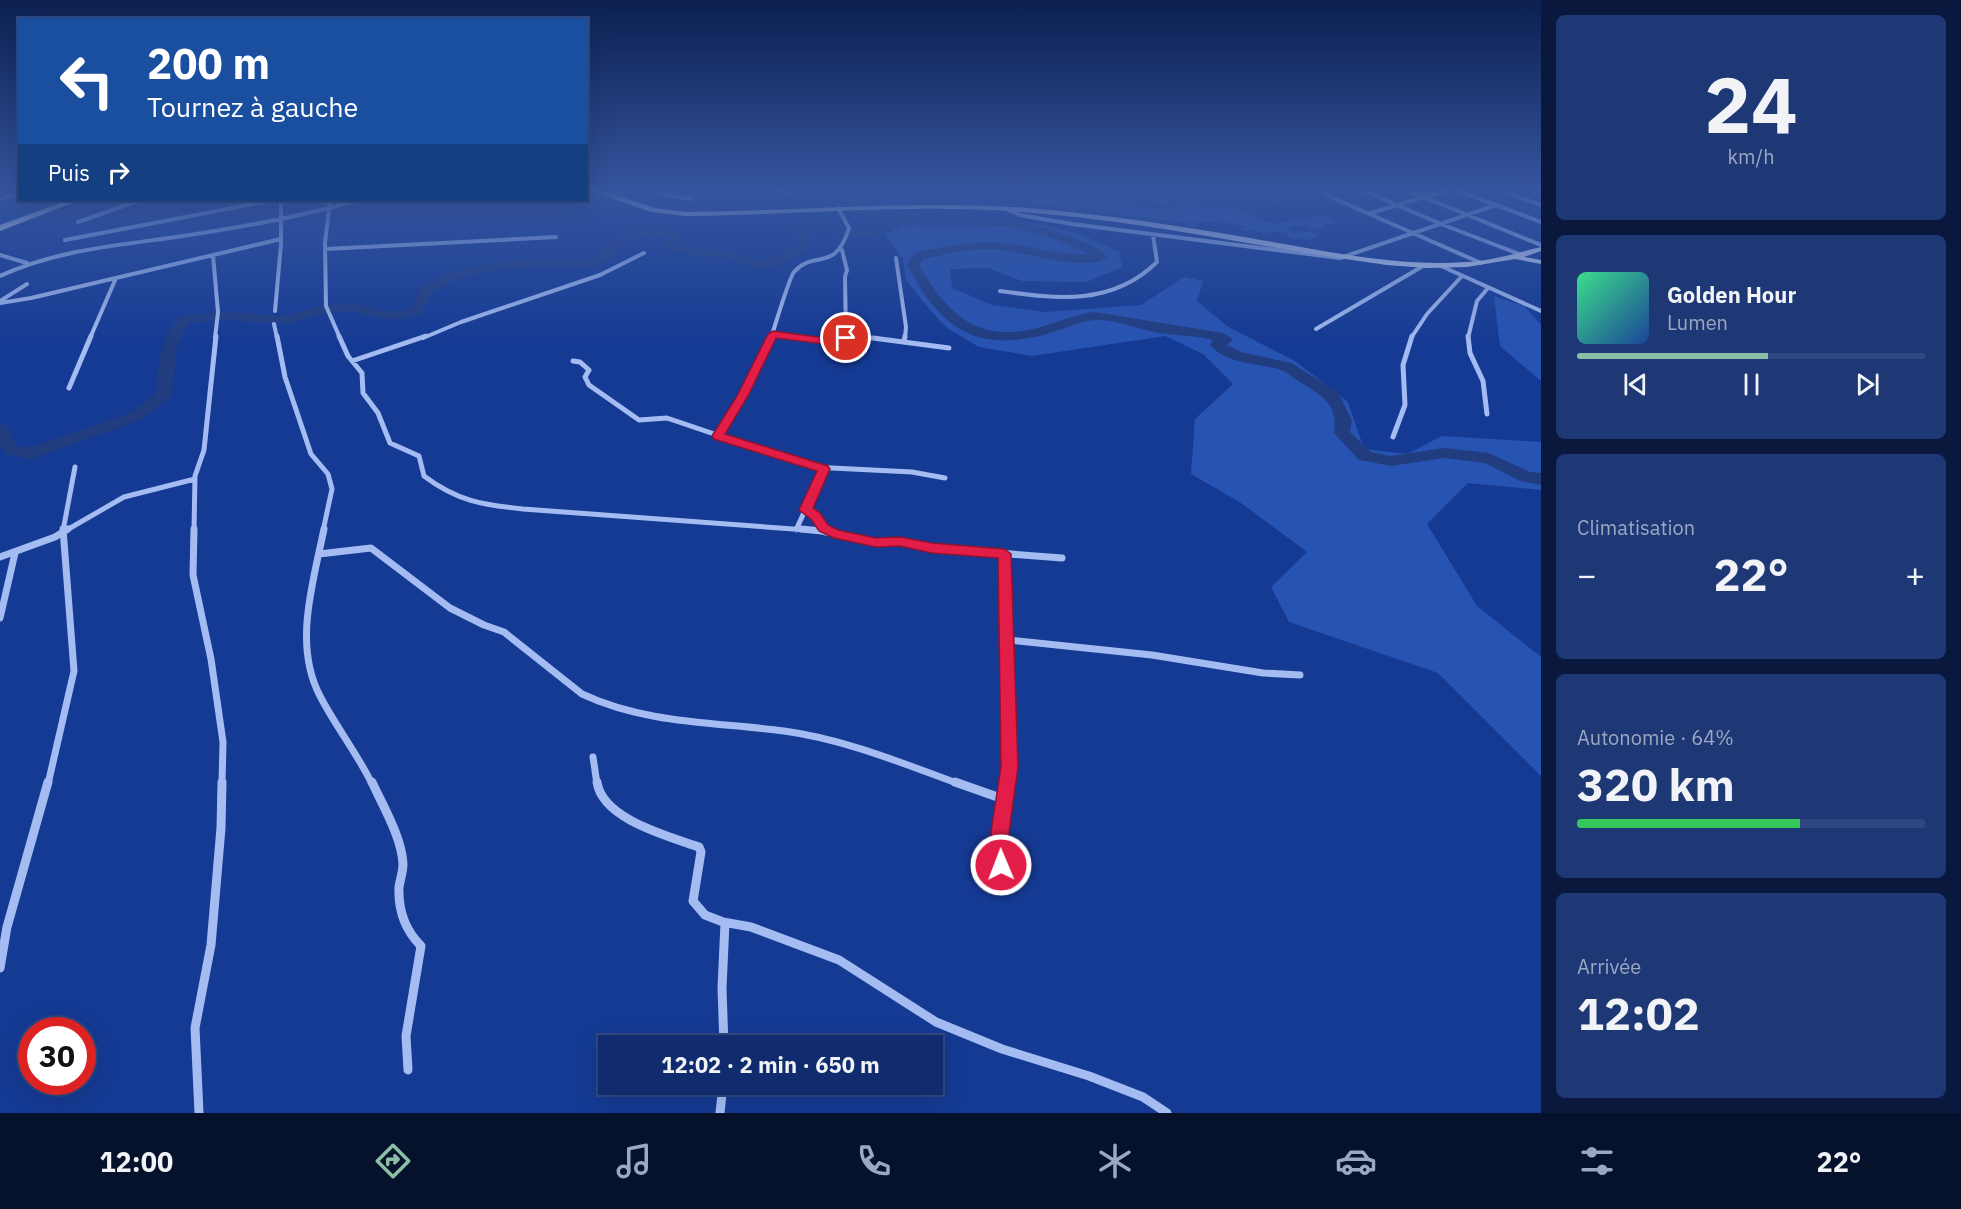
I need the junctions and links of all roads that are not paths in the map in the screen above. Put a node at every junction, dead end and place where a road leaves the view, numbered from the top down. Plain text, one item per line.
1 (152, 241) edge
2 (273, 241) edge
3 (281, 241) edge
4 (326, 241) edge
5 (480, 241) edge
6 (845, 241) edge
7 (1154, 241) edge
8 (1199, 241) edge
9 (1258, 241) edge
10 (1395, 241) edge
11 (1431, 241) edge
12 (1489, 241) edge
13 (1527, 241) edge
14 (1541, 247) edge
15 (325, 249) junction
16 (842, 250) junction
17 (644, 253) dead end
18 (1526, 254) junction
19 (0, 255) edge
20 (213, 255) junction
21 (1541, 255) edge
22 (1351, 256) junction
23 (1511, 257) junction
24 (896, 258) dead end
25 (1541, 262) edge
26 (28, 263) junction
27 (1481, 263) junction
28 (1423, 266) junction
29 (1441, 266) junction
30 (0, 276) edge
31 (1462, 276) junction
32 (116, 278) junction
33 (27, 284) dead end
34 (1488, 288) junction
35 (1000, 291) dead end
36 (0, 302) edge
37 (1541, 310) edge
38 (275, 311) dead end
39 (274, 324) dead end
40 (1316, 329) dead end
41 (773, 334) junction
42 (846, 338) junction
43 (904, 342) junction
44 (949, 348) dead end
45 (573, 360) dead end
46 (352, 361) junction
47 (69, 388) dead end
48 (1487, 414) dead end
49 (718, 436) junction
50 (1393, 436) dead end
51 (75, 467) dead end
52 (824, 469) junction
53 (945, 478) dead end
54 (195, 479) junction
55 (806, 510) junction
56 (796, 530) junction
57 (63, 532) junction
58 (834, 534) junction
59 (15, 553) junction
60 (319, 554) junction
61 (1004, 554) junction
62 (0, 557) edge
63 (1062, 558) dead end
64 (0, 618) edge
65 (1008, 640) junction
66 (1300, 675) dead end
67 (593, 757) dead end
68 (1006, 800) junction
69 (999, 886) dead end
70 (725, 923) junction
71 (0, 968) edge
72 (724, 1035) edge
73 (408, 1070) dead end
74 (722, 1095) edge
75 (199, 1113) edge
76 (720, 1113) edge
77 (1167, 1113) edge

1 - 26 street
2 - 20 street
3 - 38 street
4 - 15 street
5 - 15 street
6 - 16 street
7 - 35 street
8 - 22 street
9 - 22 street
10 - 22 street
11 - 27 street
12 - 18 street
13 - 14 street
14 - 18 street
15 - 46 street
16 - 41 street
16 - 42 street
17 - 46 street
18 - 21 street
18 - 23 street
19 - 26 street
20 - 32 street
20 - 54 street
22 - 28 street
23 - 25 street
23 - 27 street
24 - 43 street
26 - 30 street
27 - 29 street
28 - 29 street
28 - 40 street
29 - 31 street
31 - 34 street
31 - 50 street
32 - 36 street
32 - 47 street
33 - 36 street
34 - 37 street
34 - 48 street
39 - 60 street
41 - 42 street
41 - 49 street
42 - 43 street
43 - 44 street
45 - 49 street
46 - 56 street
49 - 52 street
51 - 57 street
52 - 53 street
52 - 55 street
54 - 57 street
54 - 75 street
55 - 56 street
55 - 58 street
56 - 58 street
57 - 59 street
57 - 71 street
58 - 61 street
59 - 62 street
59 - 64 street
60 - 68 street
60 - 73 street
61 - 63 street
61 - 65 street
65 - 66 street
65 - 68 street
67 - 70 street
68 - 69 street
70 - 72 street
70 - 77 street
74 - 76 street

